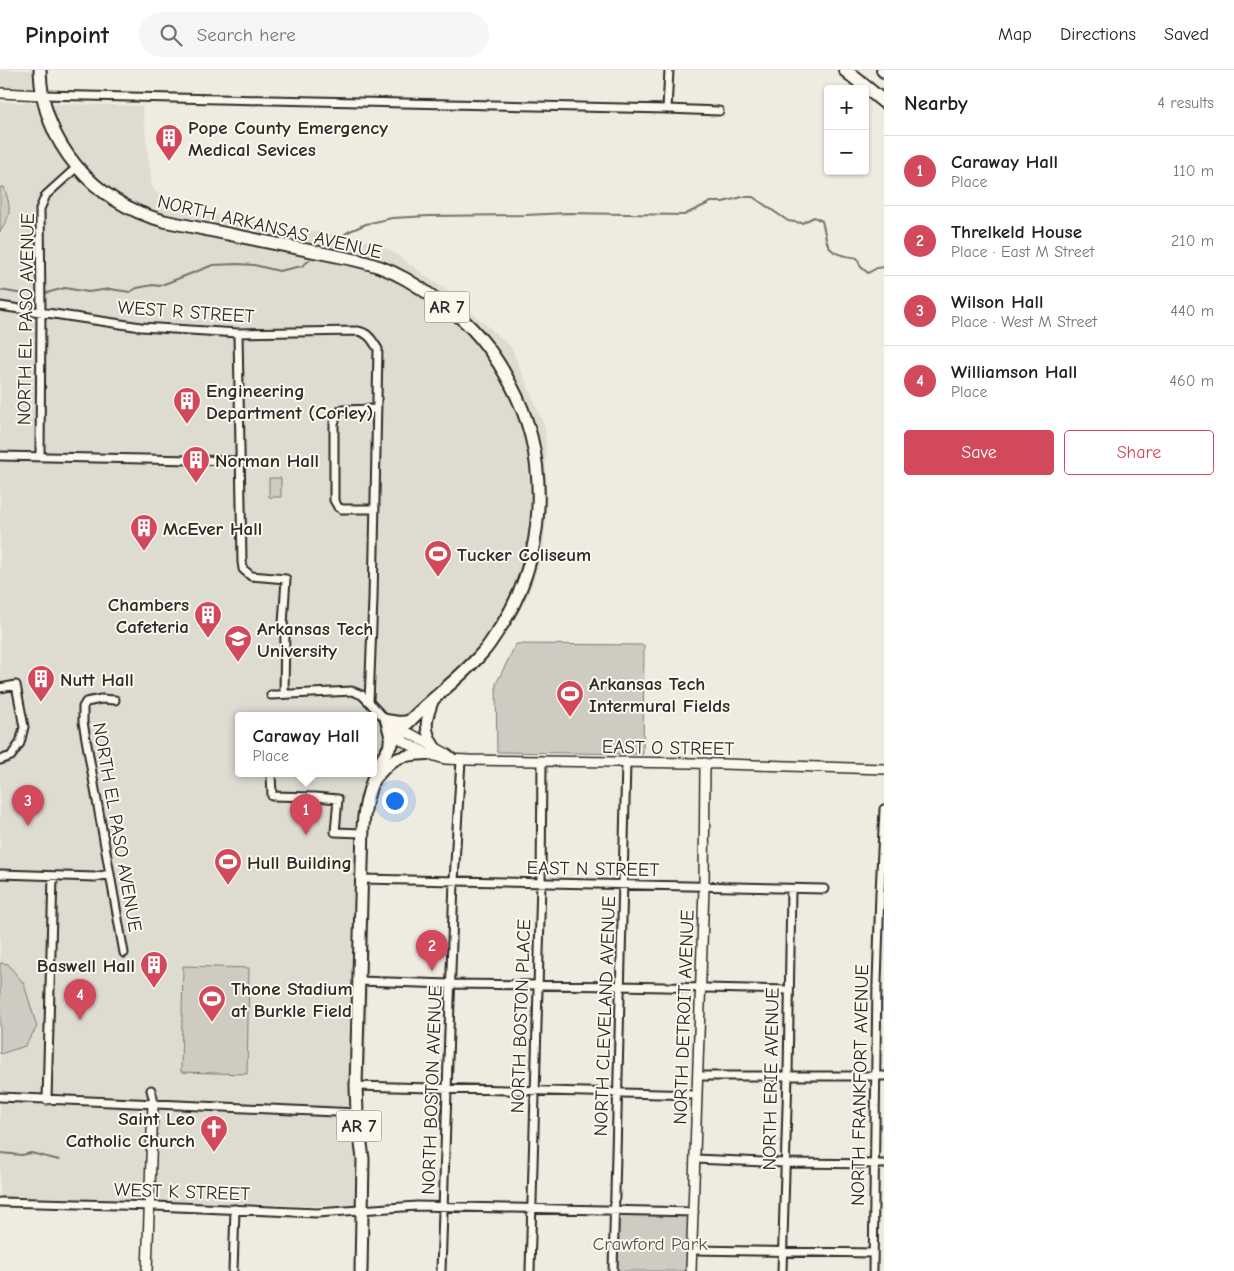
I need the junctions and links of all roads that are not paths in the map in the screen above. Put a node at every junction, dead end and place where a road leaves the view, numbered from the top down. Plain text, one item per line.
1 (40, 70) edge
2 (669, 70) edge
3 (845, 70) edge
4 (0, 93) edge
5 (43, 95) junction
6 (884, 102) edge
7 (667, 109) junction
8 (719, 111) dead end
9 (78, 167) junction
10 (0, 306) edge
11 (41, 312) junction
12 (238, 333) junction
13 (377, 409) junction
14 (0, 456) edge
15 (40, 456) junction
16 (240, 461) junction
17 (375, 510) junction
18 (0, 688) edge
19 (284, 694) junction
20 (271, 695) dead end
21 (434, 698) junction
22 (115, 700) dead end
23 (368, 702) junction
24 (386, 720) junction
25 (410, 721) junction
26 (399, 732) junction
27 (389, 748) junction
28 (432, 752) junction
29 (456, 759) junction
30 (0, 760) edge
31 (542, 762) junction
32 (626, 763) junction
33 (705, 764) junction
34 (884, 769) edge
35 (377, 770) edge
36 (271, 777) edge
37 (374, 777) edge
38 (371, 784) junction
39 (884, 809) edge
40 (362, 833) junction
41 (0, 874) edge
42 (110, 874) junction
43 (53, 876) junction
44 (361, 879) junction
45 (454, 881) junction
46 (541, 883) junction
47 (624, 885) junction
48 (704, 887) junction
49 (791, 888) junction
50 (824, 889) dead end
51 (882, 893) edge
52 (124, 953) dead end
53 (358, 982) junction
54 (881, 983) edge
55 (450, 984) junction
56 (537, 986) junction
57 (621, 986) junction
58 (700, 988) junction
59 (789, 990) junction
60 (788, 1075) junction
61 (698, 1076) junction
62 (880, 1076) edge
63 (356, 1086) junction
64 (447, 1089) junction
65 (150, 1090) dead end
66 (535, 1091) junction
67 (618, 1093) junction
68 (697, 1095) junction
69 (0, 1097) edge
70 (47, 1100) junction
71 (153, 1104) junction
72 (357, 1113) junction
73 (694, 1159) junction
74 (784, 1163) junction
75 (874, 1164) junction
76 (884, 1164) edge
77 (0, 1202) edge
78 (149, 1206) junction
79 (444, 1206) junction
80 (531, 1208) junction
81 (235, 1209) junction
82 (362, 1210) junction
83 (614, 1210) junction
84 (694, 1212) junction
85 (692, 1250) junction
86 (783, 1252) junction
87 (873, 1254) junction
88 (147, 1271) edge
89 (233, 1271) edge
90 (360, 1271) edge
91 (442, 1271) edge
92 (530, 1271) edge
93 (613, 1271) edge
94 (692, 1271) edge
95 (782, 1271) edge
96 (873, 1271) edge

1 - 5 highway, NORTH ARKANSAS AVENUE / AR 7
2 - 7 street
3 - 6 highway
4 - 5 street
5 - 7 street
5 - 9 highway, NORTH ARKANSAS AVENUE / AR 7
7 - 8 street
9 - 11 street, NORTH EL PASO AVENUE
9 - 21 highway, NORTH ARKANSAS AVENUE / AR 7
10 - 11 street, WEST R STREET
11 - 12 street, WEST R STREET
11 - 15 street, NORTH EL PASO AVENUE
12 - 13 street, WEST R STREET
12 - 16 street
13 - 17 street
13 - 17 street
14 - 15 street
15 - 16 street
16 - 19 street
17 - 23 street
18 - 30 street
19 - 20 street
19 - 23 street
21 - 25 highway, NORTH ARKANSAS AVENUE / AR 7
21 - 28 main road
22 - 42 street, NORTH EL PASO AVENUE
23 - 24 street
24 - 25 main road
24 - 26 street
24 - 27 main road
25 - 26 highway, NORTH ARKANSAS AVENUE / AR 7
26 - 27 highway, NORTH ARKANSAS AVENUE / AR 7
26 - 28 street, EAST O STREET
27 - 35 highway, NORTH ARKANSAS AVENUE / AR 7
28 - 29 street, EAST O STREET
28 - 38 main road
29 - 31 street, EAST O STREET
29 - 45 street, NORTH BOSTON AVENUE
31 - 32 street, EAST O STREET
31 - 46 street, NORTH BOSTON PLACE
32 - 33 street, EAST O STREET
32 - 47 street, NORTH CLEVELAND AVENUE
33 - 34 street, EAST O STREET
33 - 48 street, NORTH DETROIT AVENUE
36 - 40 street
37 - 38 highway, NORTH ARKANSAS AVENUE / AR 7
38 - 40 highway, NORTH ARKANSAS AVENUE / AR 7
39 - 51 street, NORTH FRANKFORT AVENUE
40 - 44 highway, NORTH ARKANSAS AVENUE / AR 7
41 - 43 street
42 - 43 street
42 - 52 street, NORTH EL PASO AVENUE
43 - 70 street
44 - 45 street, EAST N STREET
44 - 53 highway, NORTH ARKANSAS AVENUE / AR 7
45 - 46 street, EAST N STREET
45 - 55 street, NORTH BOSTON AVENUE
46 - 47 street, EAST N STREET
46 - 56 street, NORTH BOSTON PLACE
47 - 48 street, EAST N STREET
47 - 57 street, NORTH CLEVELAND AVENUE
48 - 49 street, EAST N STREET
48 - 58 street, NORTH DETROIT AVENUE
49 - 50 street, EAST N STREET
49 - 59 street, NORTH ERIE AVENUE
51 - 54 street, NORTH FRANKFORT AVENUE
53 - 55 street
53 - 63 highway, NORTH ARKANSAS AVENUE / AR 7
54 - 62 street, NORTH FRANKFORT AVENUE
55 - 56 street
55 - 64 street, NORTH BOSTON AVENUE
56 - 57 street
56 - 66 street, NORTH BOSTON PLACE
57 - 58 street
57 - 67 street, NORTH CLEVELAND AVENUE
58 - 59 street
58 - 61 street, NORTH DETROIT AVENUE
59 - 60 street, NORTH ERIE AVENUE
60 - 61 street
60 - 62 street
60 - 74 street, NORTH ERIE AVENUE
61 - 68 street, NORTH DETROIT AVENUE
62 - 75 street, NORTH FRANKFORT AVENUE
63 - 64 street
63 - 72 highway, NORTH ARKANSAS AVENUE / AR 7
64 - 66 street
64 - 79 street, NORTH BOSTON AVENUE
65 - 71 street
66 - 67 street
66 - 80 street, NORTH BOSTON PLACE
67 - 68 street
67 - 83 street, NORTH CLEVELAND AVENUE
68 - 73 street, NORTH DETROIT AVENUE
69 - 70 street
70 - 71 street
71 - 72 street
71 - 78 street
72 - 82 highway, NORTH ARKANSAS AVENUE / AR 7
73 - 74 street
73 - 84 street, NORTH DETROIT AVENUE
74 - 75 street
74 - 86 street, NORTH ERIE AVENUE
75 - 76 street
75 - 87 street, NORTH FRANKFORT AVENUE
77 - 78 street, WEST K STREET
78 - 81 street, WEST K STREET
78 - 88 street
79 - 80 street, WEST K STREET
79 - 82 street, WEST K STREET
79 - 91 street, NORTH BOSTON AVENUE
80 - 83 street, WEST K STREET
80 - 92 street, NORTH BOSTON PLACE
81 - 82 street, WEST K STREET
81 - 89 street
82 - 90 highway, NORTH ARKANSAS AVENUE / AR 7
83 - 84 street, WEST K STREET
83 - 93 street, NORTH CLEVELAND AVENUE
84 - 85 street, NORTH DETROIT AVENUE
85 - 86 street
85 - 94 street, NORTH DETROIT AVENUE
86 - 87 street
86 - 95 street, NORTH ERIE AVENUE
87 - 96 street, NORTH FRANKFORT AVENUE

